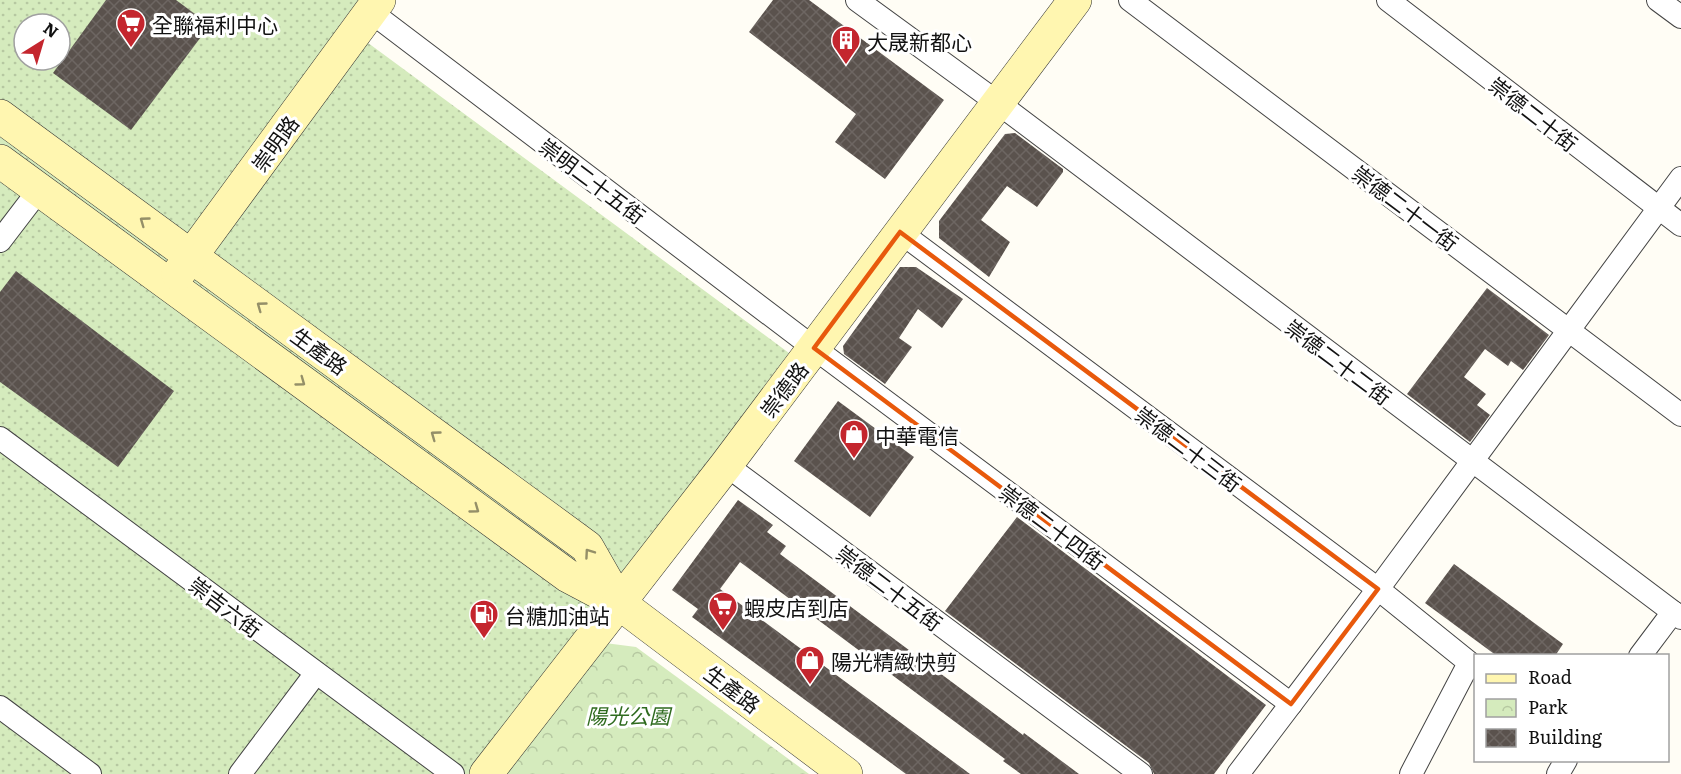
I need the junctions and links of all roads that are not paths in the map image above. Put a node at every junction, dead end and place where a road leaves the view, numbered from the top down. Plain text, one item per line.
1 (857, 0) edge
2 (1076, 0) edge
3 (1130, 0) edge
4 (1388, 0) edge
5 (1658, 0) edge
6 (375, 6) edge
7 (1681, 17) edge
8 (998, 103) junction
9 (0, 116) edge
10 (0, 161) edge
11 (1681, 178) edge
12 (39, 190) junction
13 (1658, 208) junction
14 (1681, 225) edge
15 (900, 232) junction
16 (0, 242) edge
17 (191, 255) junction
18 (169, 286) junction
19 (1568, 329) junction
20 (814, 348) junction
21 (1681, 415) edge
22 (0, 438) edge
23 (1471, 461) junction
24 (726, 465) junction
25 (1378, 589) junction
26 (619, 603) junction
27 (1677, 615) edge
28 (1642, 654) edge
29 (1472, 665) edge
30 (316, 673) junction
31 (1291, 704) junction
32 (0, 707) edge
33 (90, 774) edge
34 (240, 774) edge
35 (453, 774) edge
36 (486, 774) edge
37 (846, 774) edge
38 (1141, 774) edge
39 (1239, 774) edge
40 (1411, 774) edge

1 - 8 street, 崇德二十二街
2 - 8 street, 崇德路
3 - 19 street, 崇德二十一街
4 - 13 street, 崇德二十街
5 - 7 street
6 - 17 street, 崇明路
6 - 20 street, 崇明二十五街
8 - 15 street, 崇德路
8 - 23 street, 崇德二十二街
17 -> 9 street, 生產路
10 - 12 street, 生產路
11 - 13 street
12 - 16 street
12 - 18 street, 生產路
13 - 14 street, 崇德二十街
13 - 19 street
15 - 20 street, 崇德路
15 - 25 street, 崇德二十三街
17 - 18 street, 崇明路
26 -> 17 street, 生產路
18 -> 26 street, 生產路
19 - 21 street, 崇德二十一街
19 - 23 street
20 - 24 street, 崇德路
20 - 31 street, 崇德二十四街
22 - 30 street, 崇吉六街
23 - 25 street
23 - 27 street, 崇德二十二街
24 - 26 street, 崇德路
24 - 38 street, 崇德二十五街
25 - 29 street, 崇德二十三街
25 - 31 street
26 - 36 street, 崇德路
26 - 37 street, 生產路
27 - 28 street
29 - 40 street
30 - 34 street
30 - 35 street, 崇吉六街
31 - 39 street
32 - 33 street

